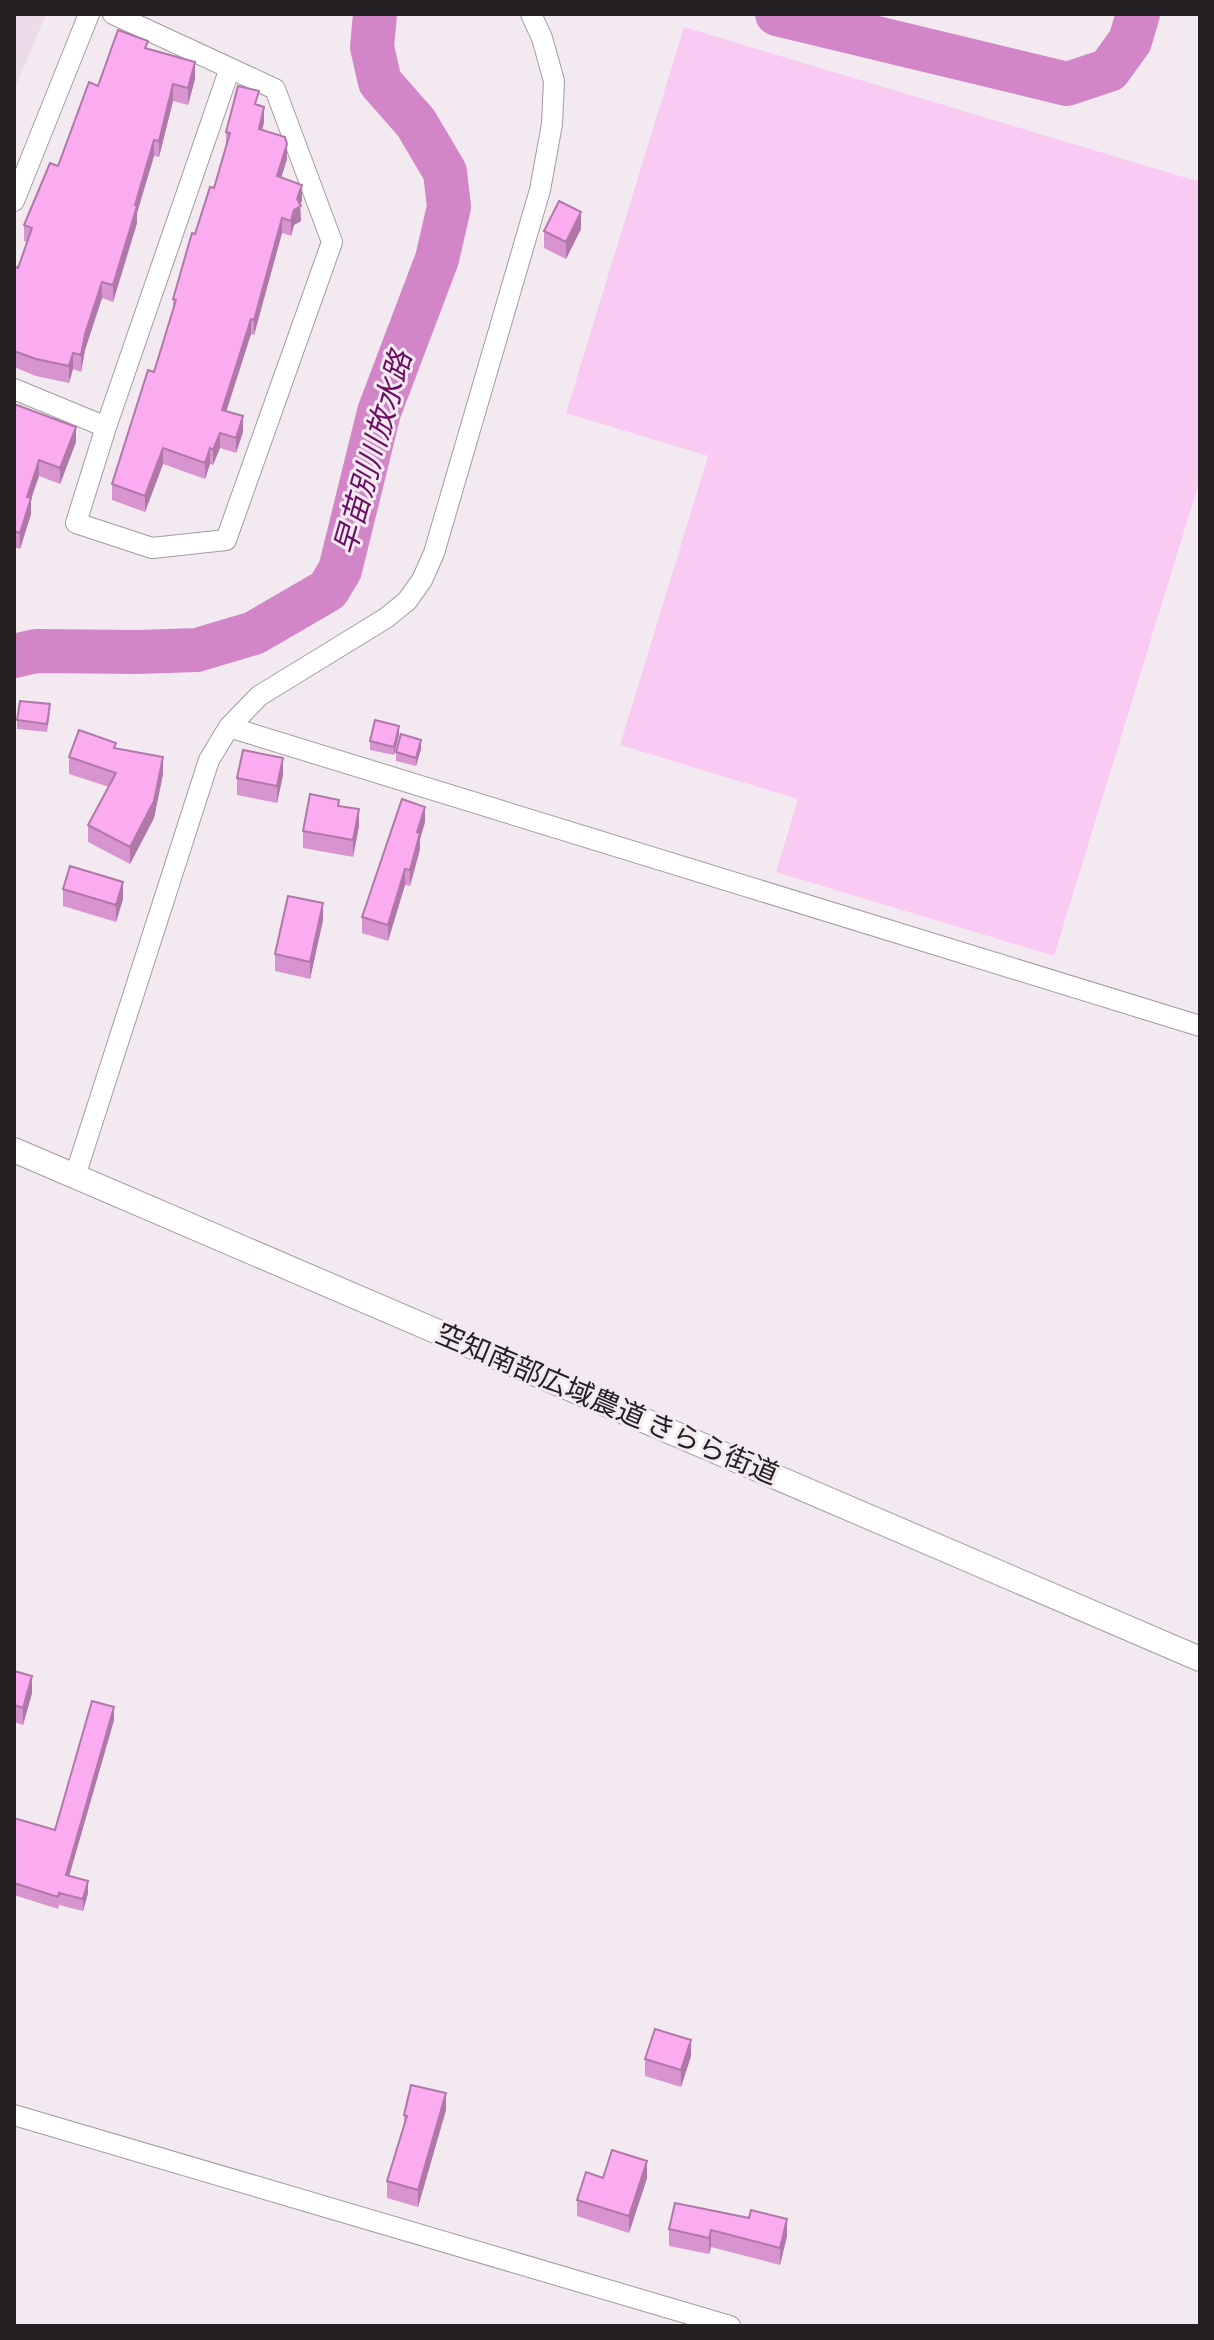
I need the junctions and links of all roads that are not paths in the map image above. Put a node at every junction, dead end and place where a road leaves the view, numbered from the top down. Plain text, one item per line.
1 (89, 14) edge
2 (113, 14) edge
3 (531, 14) edge
4 (230, 68) junction
5 (14, 201) edge
6 (14, 389) edge
7 (106, 427) junction
8 (229, 727) junction
9 (1200, 1026) edge
10 (14, 1150) edge
11 (75, 1176) junction
12 (1200, 1659) edge
13 (14, 2115) edge
14 (730, 2326) edge

1 - 5 street
2 - 4 street
3 - 8 street
4 - 7 street
4 - 7 street
6 - 7 street
8 - 9 street
8 - 11 street
10 - 11 street, 空知南部広域農道 きらら街道
11 - 12 street, 空知南部広域農道 きらら街道
13 - 14 street

